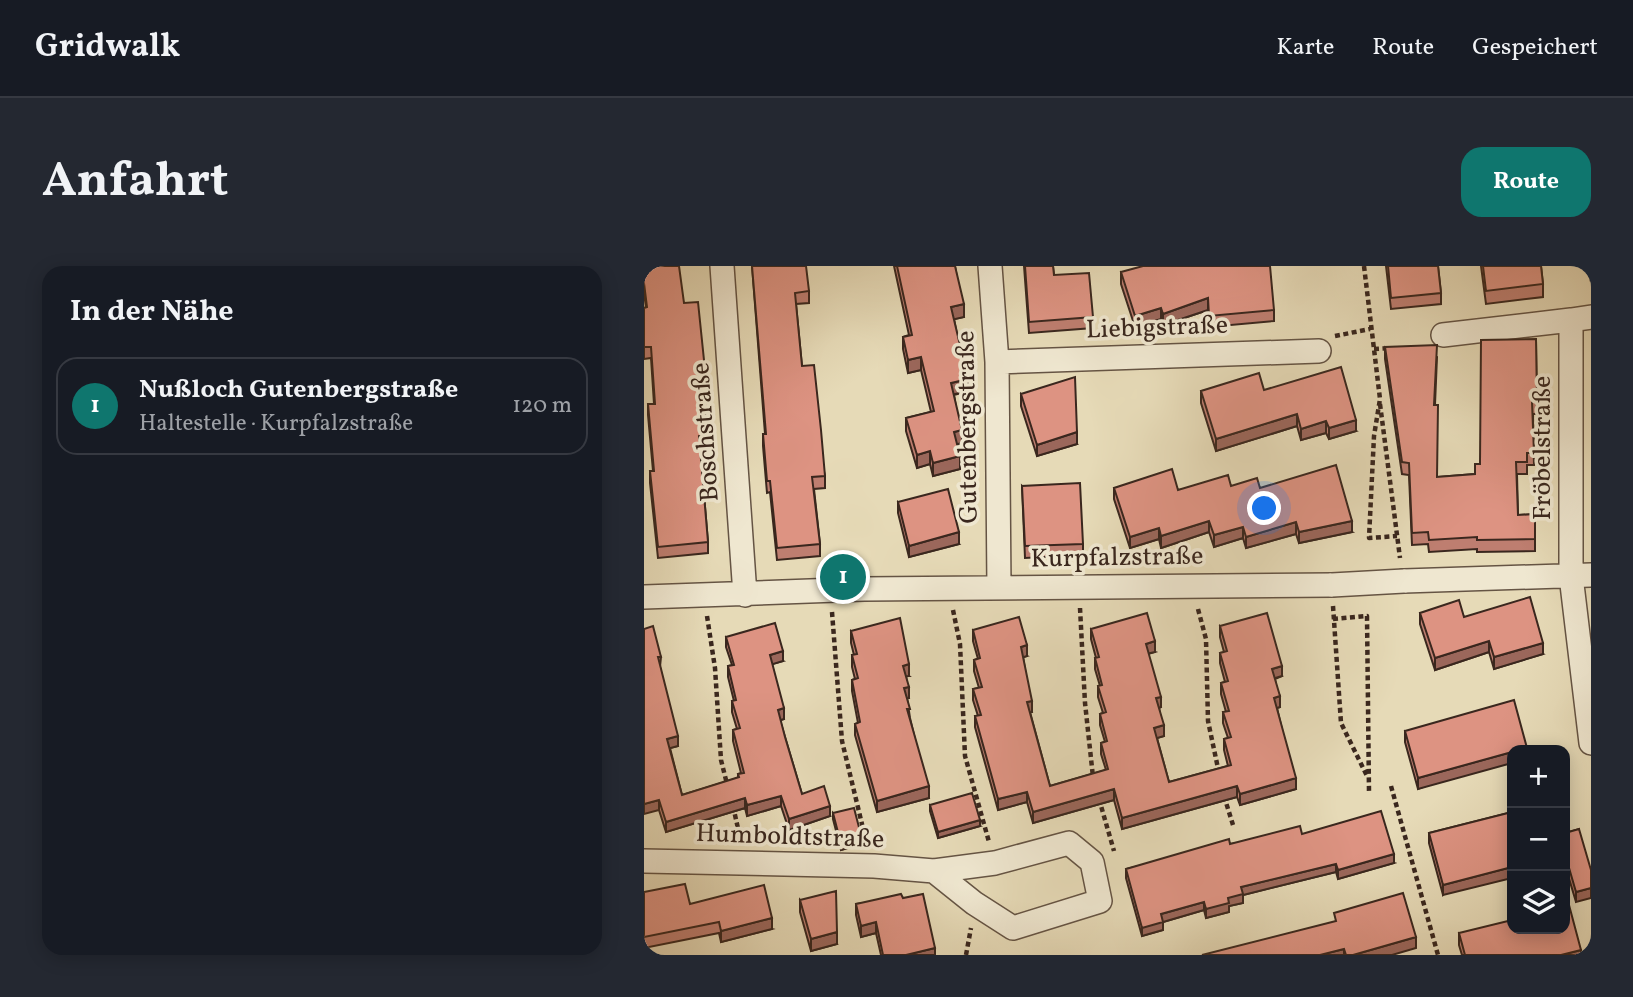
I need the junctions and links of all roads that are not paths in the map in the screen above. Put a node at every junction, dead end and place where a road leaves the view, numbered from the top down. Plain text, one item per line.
1 (722, 266) edge
2 (990, 266) edge
3 (1581, 318) edge
4 (1443, 335) dead end
5 (1319, 351) road end
6 (997, 362) junction
7 (1581, 576) edge
8 (999, 588) junction
9 (745, 595) junction
10 (644, 597) edge
11 (1584, 633) edge
12 (1591, 743) edge
13 (644, 861) edge
14 (934, 871) junction

1 - 9 street, Boschstraße
2 - 6 street, Gutenbergstraße
3 - 4 street, Fröbelstraße
3 - 7 street, Fröbelstraße
5 - 6 street, Liebigstraße
6 - 8 street, Gutenbergstraße
7 - 8 street, Kurpfalzstraße, bridge
7 - 11 street, Fröbelstraße
8 - 9 street, Kurpfalzstraße
9 - 10 street, Kurpfalzstraße
11 - 12 street, Fröbelstraße
13 - 14 street, Humboldtstraße
14 - 14 street, Humboldtstraße

